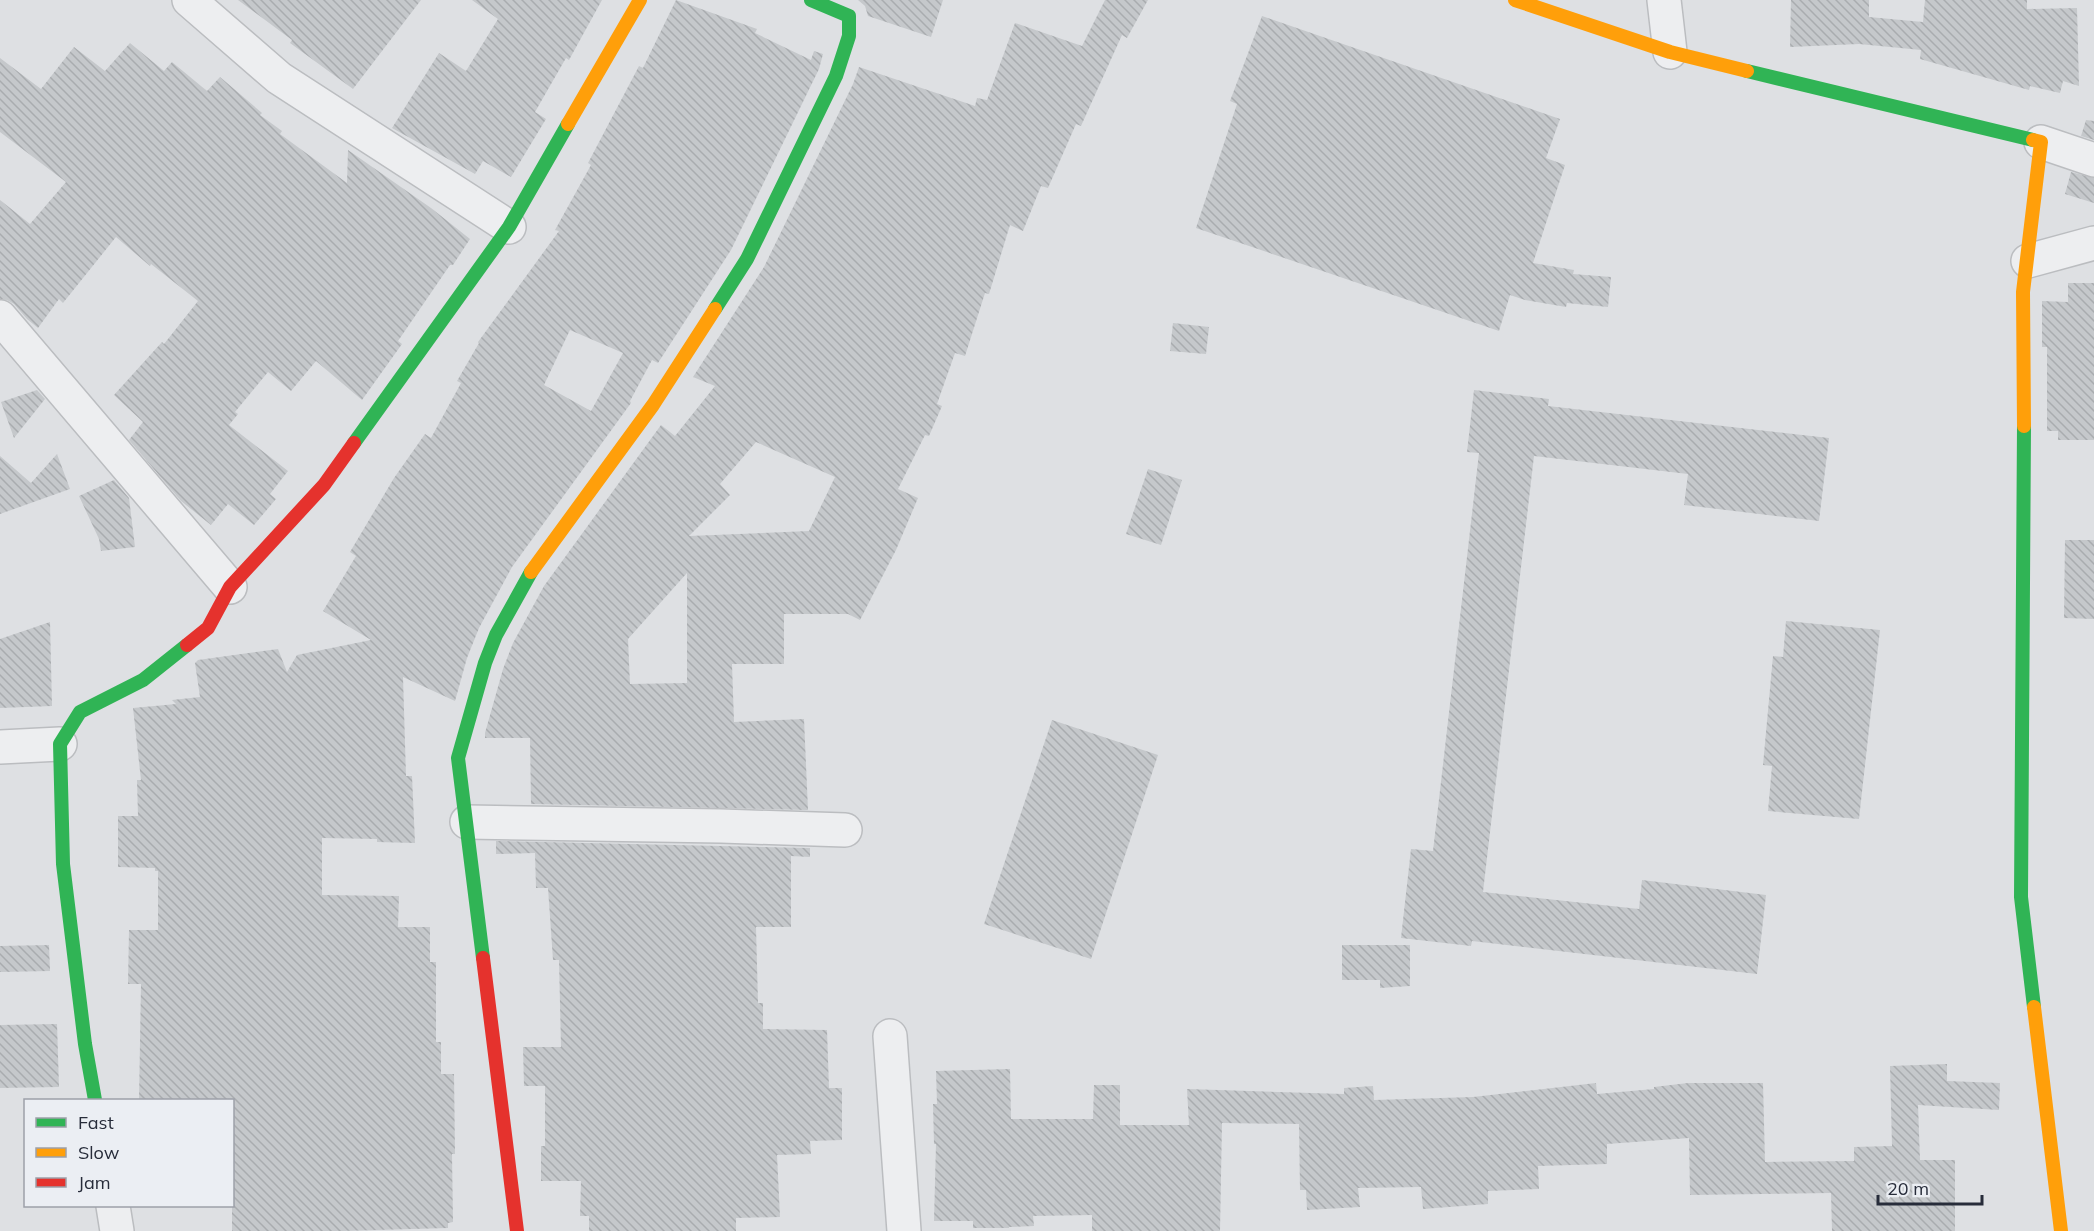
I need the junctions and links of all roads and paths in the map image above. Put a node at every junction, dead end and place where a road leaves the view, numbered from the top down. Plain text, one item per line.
1 (189, 0) edge
2 (640, 0) edge
3 (811, 0) edge
4 (1515, 0) edge
5 (1664, 0) edge
6 (1670, 52) junction
7 (2040, 142) junction
8 (2094, 160) edge
9 (509, 227) junction
10 (2094, 243) edge
11 (2028, 261) junction
12 (0, 317) edge
13 (230, 587) junction
14 (60, 744) junction
15 (0, 747) edge
16 (467, 822) junction
17 (845, 830) dead end
18 (890, 1036) dead end
19 (95, 1099) edge
20 (113, 1207) edge
21 (117, 1231) edge
22 (517, 1231) edge
23 (904, 1231) edge
24 (2061, 1231) edge

1 - 9 street
2 - 9 street
3 - 16 street
4 - 6 street
5 - 6 street
6 - 7 street
7 - 8 street
7 - 11 street
9 - 13 street
10 - 11 street
11 - 24 street
12 - 13 street
13 - 14 street
14 - 15 street
14 - 19 street
16 - 17 street
16 - 22 street
18 - 23 street
20 - 21 street

